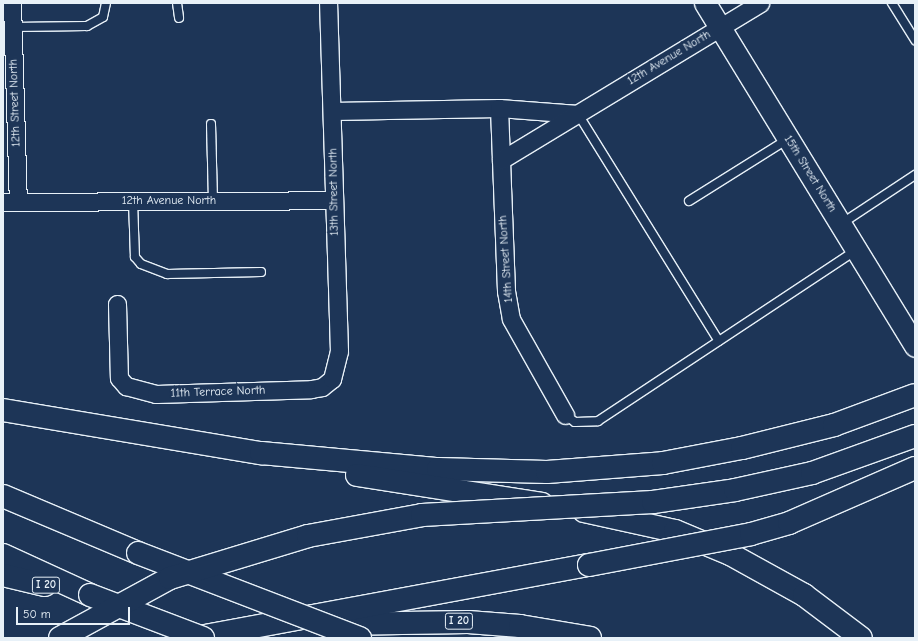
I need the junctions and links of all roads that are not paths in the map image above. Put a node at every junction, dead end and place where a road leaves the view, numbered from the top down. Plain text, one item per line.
1 (12, 3) edge
2 (106, 3) edge
3 (177, 3) edge
4 (328, 3) edge
5 (705, 3) edge
6 (760, 3) edge
7 (892, 3) edge
8 (179, 18) dead end
9 (13, 27) junction
10 (720, 27) junction
11 (915, 40) edge
12 (499, 108) junction
13 (332, 111) junction
14 (578, 114) junction
15 (211, 124) dead end
16 (788, 139) junction
17 (501, 160) junction
18 (915, 175) edge
19 (214, 200) junction
20 (334, 200) junction
21 (133, 201) junction
22 (689, 201) dead end
23 (10, 202) edge
24 (841, 224) junction
25 (856, 250) junction
26 (261, 272) dead end
27 (117, 304) dead end
28 (719, 341) junction
29 (915, 346) edge
30 (332, 379) joint
31 (915, 395) edge
32 (3, 410) edge
33 (565, 415) joint
34 (915, 436) edge
35 (261, 453) junction
36 (915, 468) edge
37 (3, 496) edge
38 (3, 555) edge
39 (3, 575) edge
40 (90, 595) junction
41 (268, 632) edge
42 (60, 638) edge
43 (194, 638) edge
44 (203, 638) edge
45 (360, 638) edge
46 (590, 638) edge
47 (861, 638) edge

1 - 9 street, 12th Street North
2 - 9 lane
3 - 8 lane
4 - 13 street, 13th Street North
5 - 10 street, 15th Street North
6 - 10 street, 12th Avenue North
7 - 11 lane
9 - 23 street, 12th Street North
10 - 14 street, 12th Avenue North
10 - 16 street, 15th Street North
12 - 13 street
12 - 14 street
12 - 17 street
13 - 20 street, 13th Street North
14 - 17 street, 12th Avenue North
14 - 28 lane
15 - 19 lane
16 - 22 lane
16 - 24 street, 15th Street North
17 - 33 street, 14th Street North
18 - 24 lane
19 - 20 street, 12th Avenue North
19 - 21 street, 12th Avenue North
20 - 30 street, 13th Street North
21 - 23 street, 12th Avenue North
21 - 26 lane
24 - 25 street, 15th Street North
25 - 28 lane
25 - 29 street, 15th Street North
27 - 30 street, 11th Terrace North
28 - 33 lane
31 - 35 highway
32 - 35 highway
34 - 42 highway, bridge
35 - 47 highway
36 - 41 highway, bridge
37 - 45 highway, bridge
38 - 40 highway
39 - 40 highway, I 20
40 - 44 highway, I 20, bridge
41 - 43 highway, I 20
41 - 46 highway, I 20

